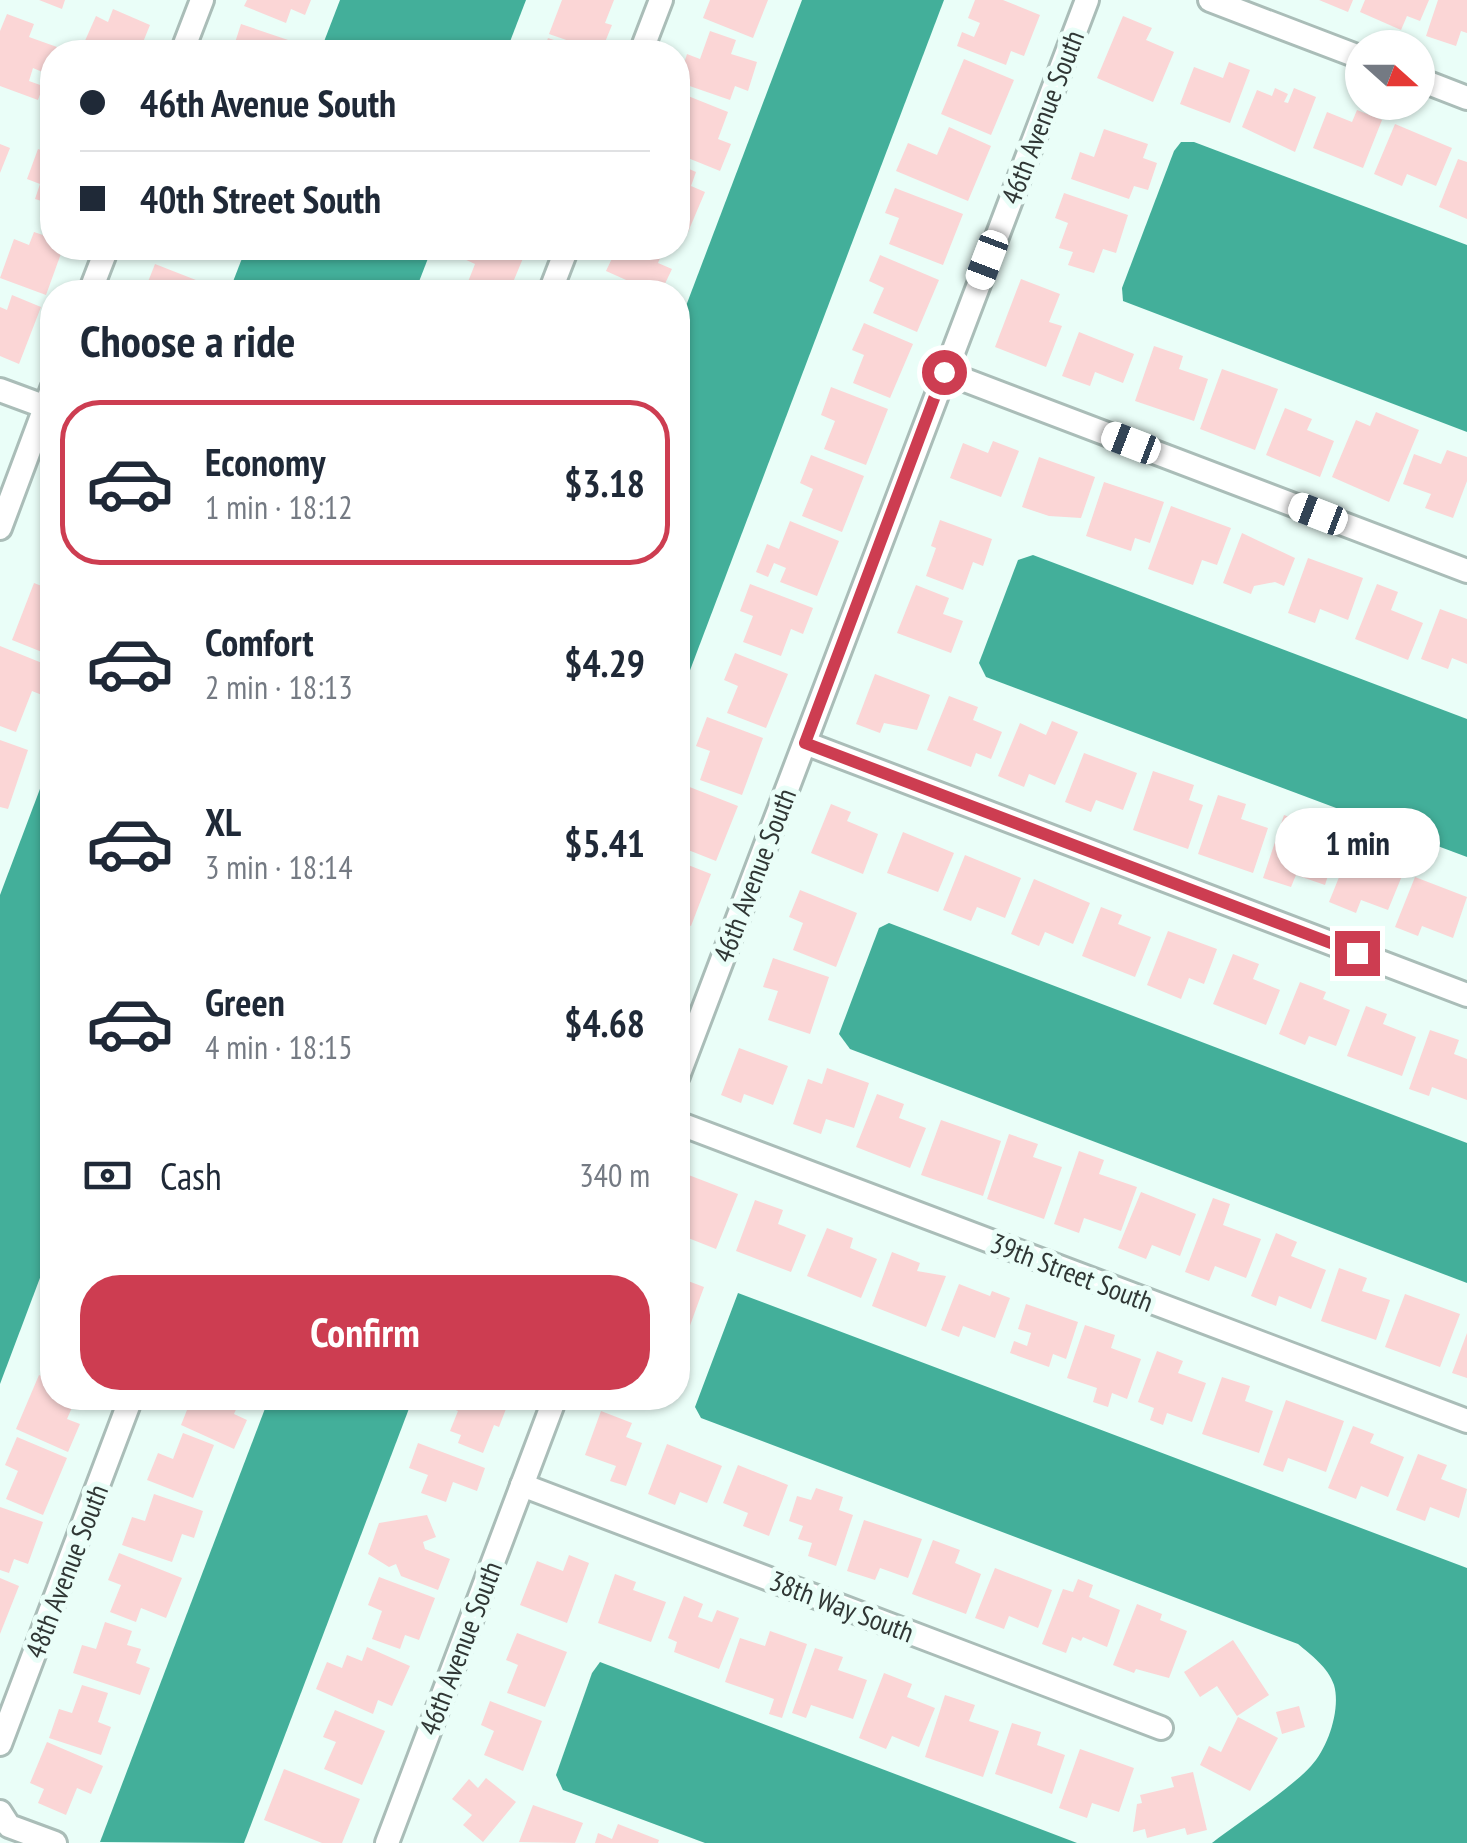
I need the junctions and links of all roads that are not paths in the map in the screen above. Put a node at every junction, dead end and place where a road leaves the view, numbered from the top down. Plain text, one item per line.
1 (202, 0) edge
2 (661, 0) edge
3 (1086, 0) edge
4 (1210, 0) edge
5 (187, 40) edge
6 (646, 40) edge
7 (1345, 52) edge
8 (1435, 86) edge
9 (1467, 98) edge
10 (944, 372) junction
11 (0, 390) edge
12 (40, 397) edge
13 (40, 422) edge
14 (0, 528) edge
15 (1467, 571) edge
16 (805, 743) junction
17 (1467, 995) edge
18 (690, 1045) edge
19 (690, 1128) edge
20 (126, 1410) edge
21 (550, 1410) edge
22 (1467, 1422) edge
23 (522, 1485) junction
24 (1162, 1728) dead end
25 (0, 1744) edge
26 (5, 1819) edge
27 (54, 1843) edge
28 (387, 1843) edge

1 - 5 street
2 - 6 street
3 - 10 street, 46th Avenue South
4 - 7 street
8 - 9 street
10 - 15 street
10 - 16 street, 46th Avenue South
11 - 12 street
13 - 14 street
16 - 17 street
16 - 18 street, 46th Avenue South
19 - 22 street, 39th Street South
20 - 25 street, 48th Avenue South
21 - 23 street, 46th Avenue South
23 - 24 street, 38th Way South
23 - 28 street, 46th Avenue South
26 - 27 street

